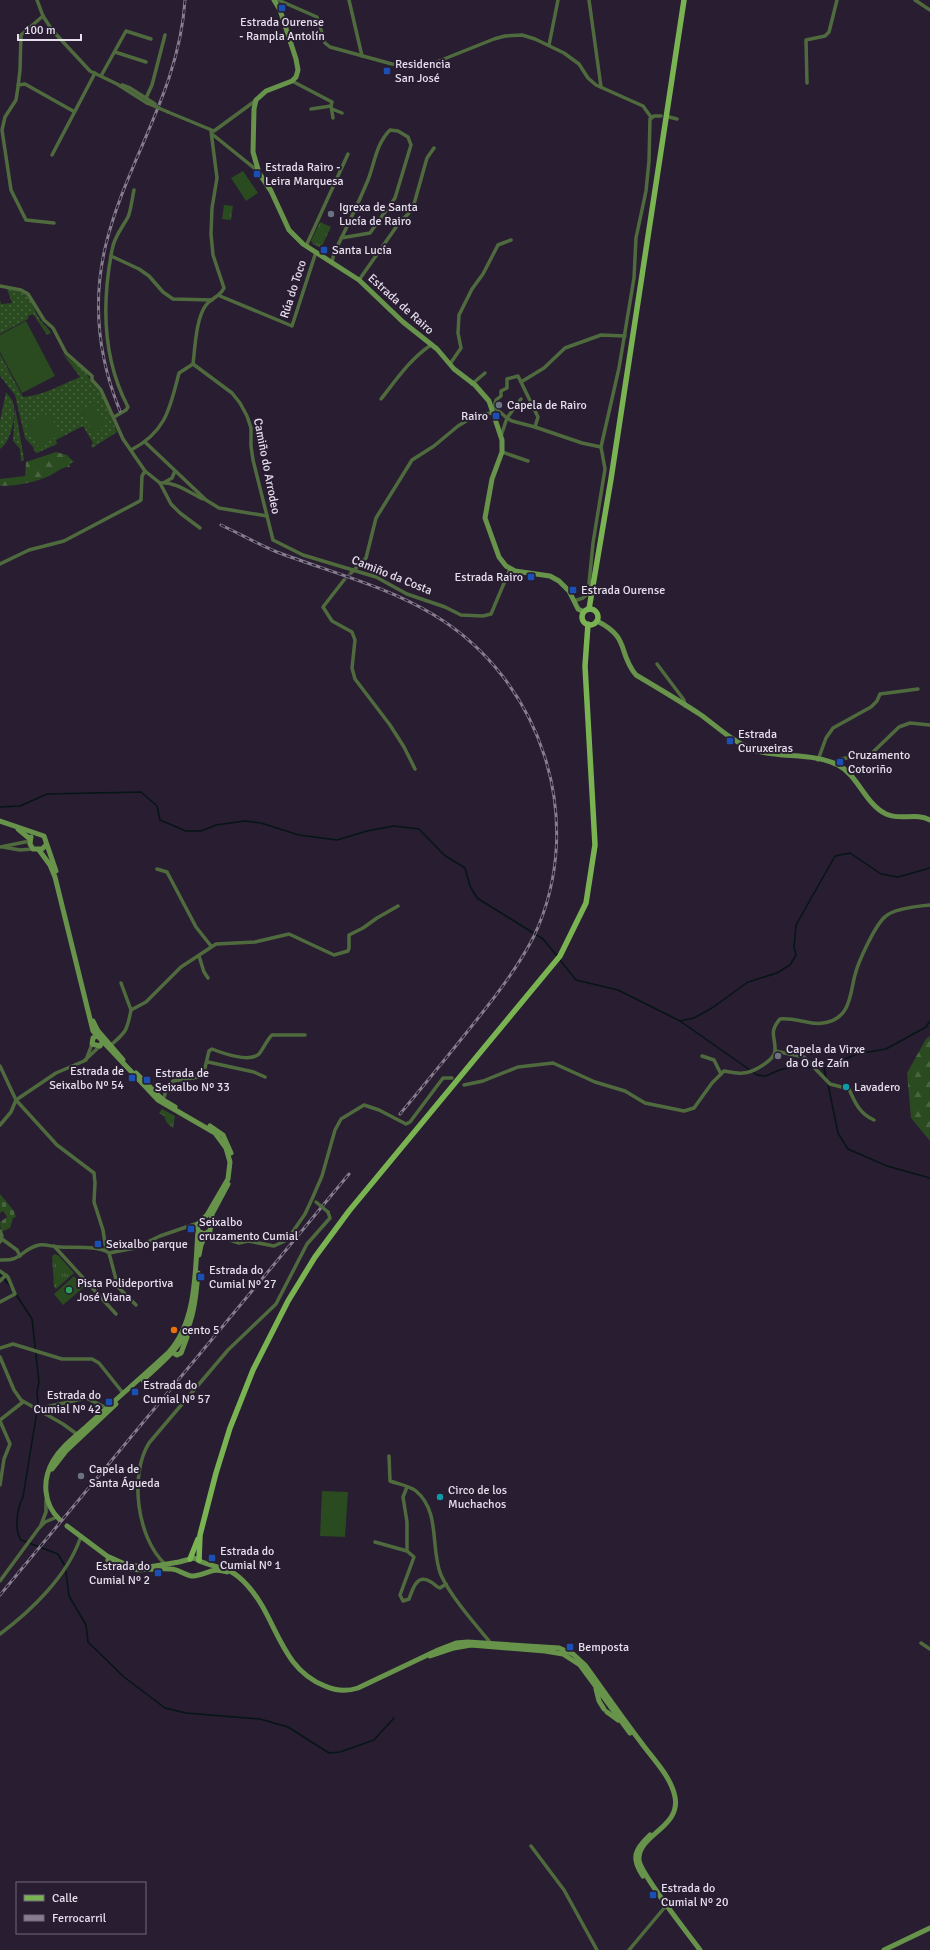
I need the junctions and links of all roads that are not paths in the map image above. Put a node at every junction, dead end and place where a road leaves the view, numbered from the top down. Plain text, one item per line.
1 (37, 0) edge
2 (349, 0) edge
3 (558, 0) edge
4 (589, 0) edge
5 (684, 0) edge
6 (837, 0) edge
7 (915, 0) edge
8 (276, 1) edge
9 (930, 10) edge
10 (43, 16) junction
11 (165, 35) dead end
12 (151, 39) dead end
13 (549, 45) junction
14 (115, 52) junction
15 (362, 56) junction
16 (146, 62) dead end
17 (95, 73) junction
18 (101, 76) junction
19 (292, 81) junction
20 (807, 83) dead end
21 (117, 84) junction
22 (18, 85) junction
23 (601, 88) junction
24 (146, 98) junction
25 (256, 100) junction
26 (155, 104) dead end
27 (332, 108) junction
28 (311, 109) dead end
29 (73, 111) junction
30 (342, 113) dead end
31 (661, 116) dead end
32 (651, 117) junction
33 (669, 117) dead end
34 (333, 118) dead end
35 (677, 119) dead end
36 (1, 130) edge
37 (211, 131) junction
38 (434, 148) dead end
39 (52, 154) dead end
40 (348, 154) dead end
41 (259, 173) junction
42 (134, 190) dead end
43 (54, 223) dead end
44 (341, 238) junction
45 (511, 240) dead end
46 (306, 246) junction
47 (316, 252) junction
48 (111, 256) junction
49 (332, 262) junction
50 (359, 280) junction
51 (0, 286) edge
52 (220, 296) junction
53 (212, 300) junction
54 (625, 336) junction
55 (432, 345) junction
56 (193, 364) junction
57 (450, 364) junction
58 (486, 373) dead end
59 (521, 382) junction
60 (472, 384) junction
61 (381, 399) dead end
62 (521, 399) dead end
63 (492, 406) junction
64 (492, 413) junction
65 (114, 417) junction
66 (507, 418) junction
67 (535, 427) junction
68 (500, 436) junction
69 (146, 443) junction
70 (601, 447) junction
71 (131, 450) junction
72 (502, 452) junction
73 (528, 461) dead end
74 (145, 471) junction
75 (175, 471) junction
76 (160, 482) junction
77 (166, 482) junction
78 (206, 500) junction
79 (267, 516) junction
80 (200, 528) dead end
81 (285, 546) joint
82 (0, 564) edge
83 (355, 569) junction
84 (510, 569) junction
85 (351, 573) tunnel mouth
86 (344, 580) tunnel mouth
87 (574, 601) junction
88 (587, 611) junction
89 (597, 621) junction
90 (588, 624) junction
91 (657, 664) dead end
92 (918, 689) dead end
93 (686, 706) junction
94 (930, 726) edge
95 (818, 760) junction
96 (836, 764) junction
97 (415, 768) dead end
98 (930, 820) edge
99 (0, 822) edge
100 (35, 834) junction
101 (30, 840) junction
102 (46, 845) junction
103 (1, 847) edge
104 (36, 849) junction
105 (157, 869) dead end
106 (930, 905) edge
107 (398, 906) dead end
108 (211, 946) junction
109 (200, 956) junction
110 (208, 978) dead end
111 (121, 983) dead end
112 (131, 1010) junction
113 (96, 1028) junction
114 (305, 1035) dead end
115 (95, 1038) junction
116 (102, 1043) junction
117 (110, 1044) junction
118 (775, 1051) junction
119 (702, 1056) dead end
120 (86, 1060) junction
121 (208, 1062) junction
122 (0, 1066) edge
123 (721, 1074) junction
124 (265, 1077) dead end
125 (452, 1078) dead end
126 (142, 1084) junction
127 (464, 1085) dead end
128 (162, 1098) junction
129 (16, 1100) junction
130 (874, 1120) dead end
131 (0, 1125) edge
132 (312, 1199) junction
133 (211, 1225) junction
134 (197, 1226) junction
135 (0, 1232) edge
136 (207, 1233) junction
137 (215, 1234) junction
138 (1, 1240) edge
139 (54, 1246) junction
140 (107, 1252) junction
141 (20, 1256) junction
142 (0, 1260) edge
143 (0, 1271) edge
144 (6, 1276) junction
145 (0, 1282) edge
146 (0, 1302) edge
147 (136, 1305) dead end
148 (116, 1314) dead end
149 (189, 1314) junction
150 (180, 1347) junction
151 (0, 1348) edge
152 (172, 1352) junction
153 (0, 1356) edge
154 (156, 1363) junction
155 (123, 1393) junction
156 (23, 1402) junction
157 (107, 1408) junction
158 (37, 1409) junction
159 (105, 1414) junction
160 (0, 1421) edge
161 (78, 1435) junction
162 (66, 1451) junction
163 (389, 1456) dead end
164 (0, 1485) edge
165 (407, 1488) junction
166 (46, 1500) junction
167 (50, 1506) junction
168 (62, 1521) junction
169 (39, 1528) junction
170 (200, 1535) junction
171 (80, 1539) junction
172 (375, 1542) dead end
173 (406, 1551) junction
174 (188, 1560) junction
175 (200, 1561) junction
176 (166, 1565) junction
177 (186, 1572) junction
178 (199, 1573) junction
179 (236, 1575) junction
180 (0, 1581) edge
181 (446, 1584) junction
182 (0, 1634) edge
183 (490, 1642) junction
184 (922, 1643) dead end
185 (504, 1644) junction
186 (471, 1646) junction
187 (930, 1649) edge
188 (532, 1650) junction
189 (552, 1651) junction
190 (573, 1654) junction
191 (422, 1658) junction
192 (589, 1676) junction
193 (598, 1687) junction
194 (609, 1708) junction
195 (621, 1719) junction
196 (636, 1740) junction
197 (645, 1748) junction
198 (651, 1760) junction
199 (672, 1794) junction
200 (675, 1808) junction
201 (530, 1846) dead end
202 (665, 1907) junction
203 (930, 1928) edge
204 (597, 1950) edge
205 (629, 1950) edge
206 (697, 1950) edge
207 (700, 1950) edge
208 (884, 1950) edge

1 - 10 street
2 - 15 street
3 - 13 street
4 - 23 street
5 - 88 main road
6 - 20 street
7 - 9 street
8 - 15 street
8 - 19 street
10 - 17 street
10 - 22 street
11 - 24 street
12 - 14 street
13 - 15 street
13 - 23 street
14 - 16 street
14 - 18 street
17 - 18 street
17 - 29 street
18 - 21 street
19 - 25 street
19 - 27 street
21 - 24 street
21 - 37 street, bridge
22 - 29 street
22 - 36 street
23 - 32 street
24 - 26 street
25 - 37 street
25 - 41 street, Estrada de Rairo
27 - 28 street
27 - 30 street
27 - 34 street
29 - 39 street
31 - 32 street
32 - 54 street
33 - 35 street
36 - 43 street
37 - 41 street
37 - 52 street
38 - 50 street
40 - 46 street
41 - 46 street, Estrada de Rairo
42 - 48 street
44 - 44 street
44 - 49 street
45 - 57 street
46 - 47 street, Estrada de Rairo
47 - 49 street, Estrada de Rairo
47 - 52 street, Rúa do Toco
48 - 53 street
48 - 65 street
49 - 50 street, Estrada de Rairo
50 - 55 street, Estrada de Rairo
51 - 65 street
52 - 53 street
53 - 56 street
54 - 59 street
54 - 70 street
55 - 57 street, Estrada de Rairo
55 - 61 street
56 - 69 street
56 - 79 street, Camiño do Arrodeo
57 - 60 street, Estrada de Rairo
58 - 60 street
59 - 63 street
59 - 67 street
60 - 63 street, Estrada de Rairo
62 - 66 street
63 - 64 street, Estrada de Rairo
63 - 66 street
64 - 68 street, Estrada de Rairo
64 - 83 street
65 - 71 street
66 - 67 street
66 - 68 street
67 - 70 street
68 - 72 street, Estrada de Rairo
69 - 71 street
69 - 75 street
70 - 87 street
71 - 74 street
72 - 73 street
72 - 84 street, Estrada de Rairo
74 - 76 street
74 - 82 street
75 - 77 street
75 - 78 street
76 - 77 street
76 - 80 street
77 - 78 street
78 - 79 street
79 - 81 street, Camiño do Arrodeo
81 - 83 street, Camiño da Costa
83 - 84 street, Camiño da Costa
83 - 85 street
84 - 87 street
86 - 97 street
87 - 88 street
88 - 89 main road
88 - 90 main road
89 - 90 main road
89 - 93 street
90 - 170 main road
91 - 93 street
92 - 95 street
93 - 95 street
94 - 96 street
95 - 96 street
96 - 98 street
99 - 100 street
99 - 101 street
100 - 101 street
100 - 102 street
101 - 103 street
101 - 104 street
102 - 104 street
102 - 113 street
103 - 104 street
104 - 115 street
105 - 108 street
106 - 118 street
107 - 108 street
108 - 109 street
109 - 110 street
109 - 112 street
111 - 112 street
112 - 117 street
113 - 115 street
113 - 117 street
114 - 121 street
115 - 116 street
115 - 116 street
115 - 120 street
116 - 117 street
116 - 120 street
116 - 126 street
117 - 128 street
118 - 123 street
118 - 130 street
119 - 123 street
120 - 129 street
121 - 124 street
121 - 128 street
122 - 129 street
123 - 127 street
125 - 132 street
126 - 128 street
126 - 134 street
128 - 133 street
129 - 131 street
129 - 140 street
132 - 137 street
132 - 176 street, bridge
133 - 134 street
133 - 136 street
133 - 137 street
134 - 136 street
134 - 140 street
134 - 149 street
135 - 138 street
136 - 137 street
136 - 150 street
138 - 141 street
139 - 140 street
139 - 141 street
139 - 148 street
140 - 147 street
141 - 142 street
143 - 144 street
144 - 145 street
144 - 146 street
149 - 150 street
149 - 154 street
150 - 152 street
151 - 155 street
152 - 154 street
152 - 159 street
153 - 156 street
154 - 155 street
155 - 157 street
156 - 158 street
156 - 160 street
157 - 158 street
157 - 161 street
158 - 161 street
159 - 161 street
159 - 162 street
160 - 164 street
161 - 162 street
161 - 166 street
162 - 167 street
163 - 165 street
165 - 173 street
165 - 181 street
166 - 167 street
166 - 169 street
167 - 168 street
168 - 169 street
168 - 171 street
168 - 176 street
169 - 180 street
170 - 174 main road
170 - 175 main road
171 - 177 street
171 - 182 street
172 - 173 street
173 - 181 street
174 - 175 street
174 - 176 street
174 - 177 street
175 - 178 street
175 - 179 street
176 - 177 street
177 - 178 street
178 - 179 street
179 - 191 street
181 - 183 street
183 - 185 street
183 - 186 street
183 - 191 street
184 - 187 street
185 - 188 street
185 - 190 street
186 - 188 street
186 - 191 street
188 - 189 street
189 - 190 street
189 - 192 street
190 - 192 street
190 - 193 street
192 - 193 street
193 - 194 street
193 - 194 street
193 - 195 street
194 - 195 street
195 - 196 street
195 - 197 street
196 - 197 street
196 - 198 street
197 - 198 street
197 - 200 street
198 - 199 street
199 - 200 street
199 - 202 street
200 - 207 street
201 - 204 street
202 - 205 street
202 - 206 street
203 - 208 street

